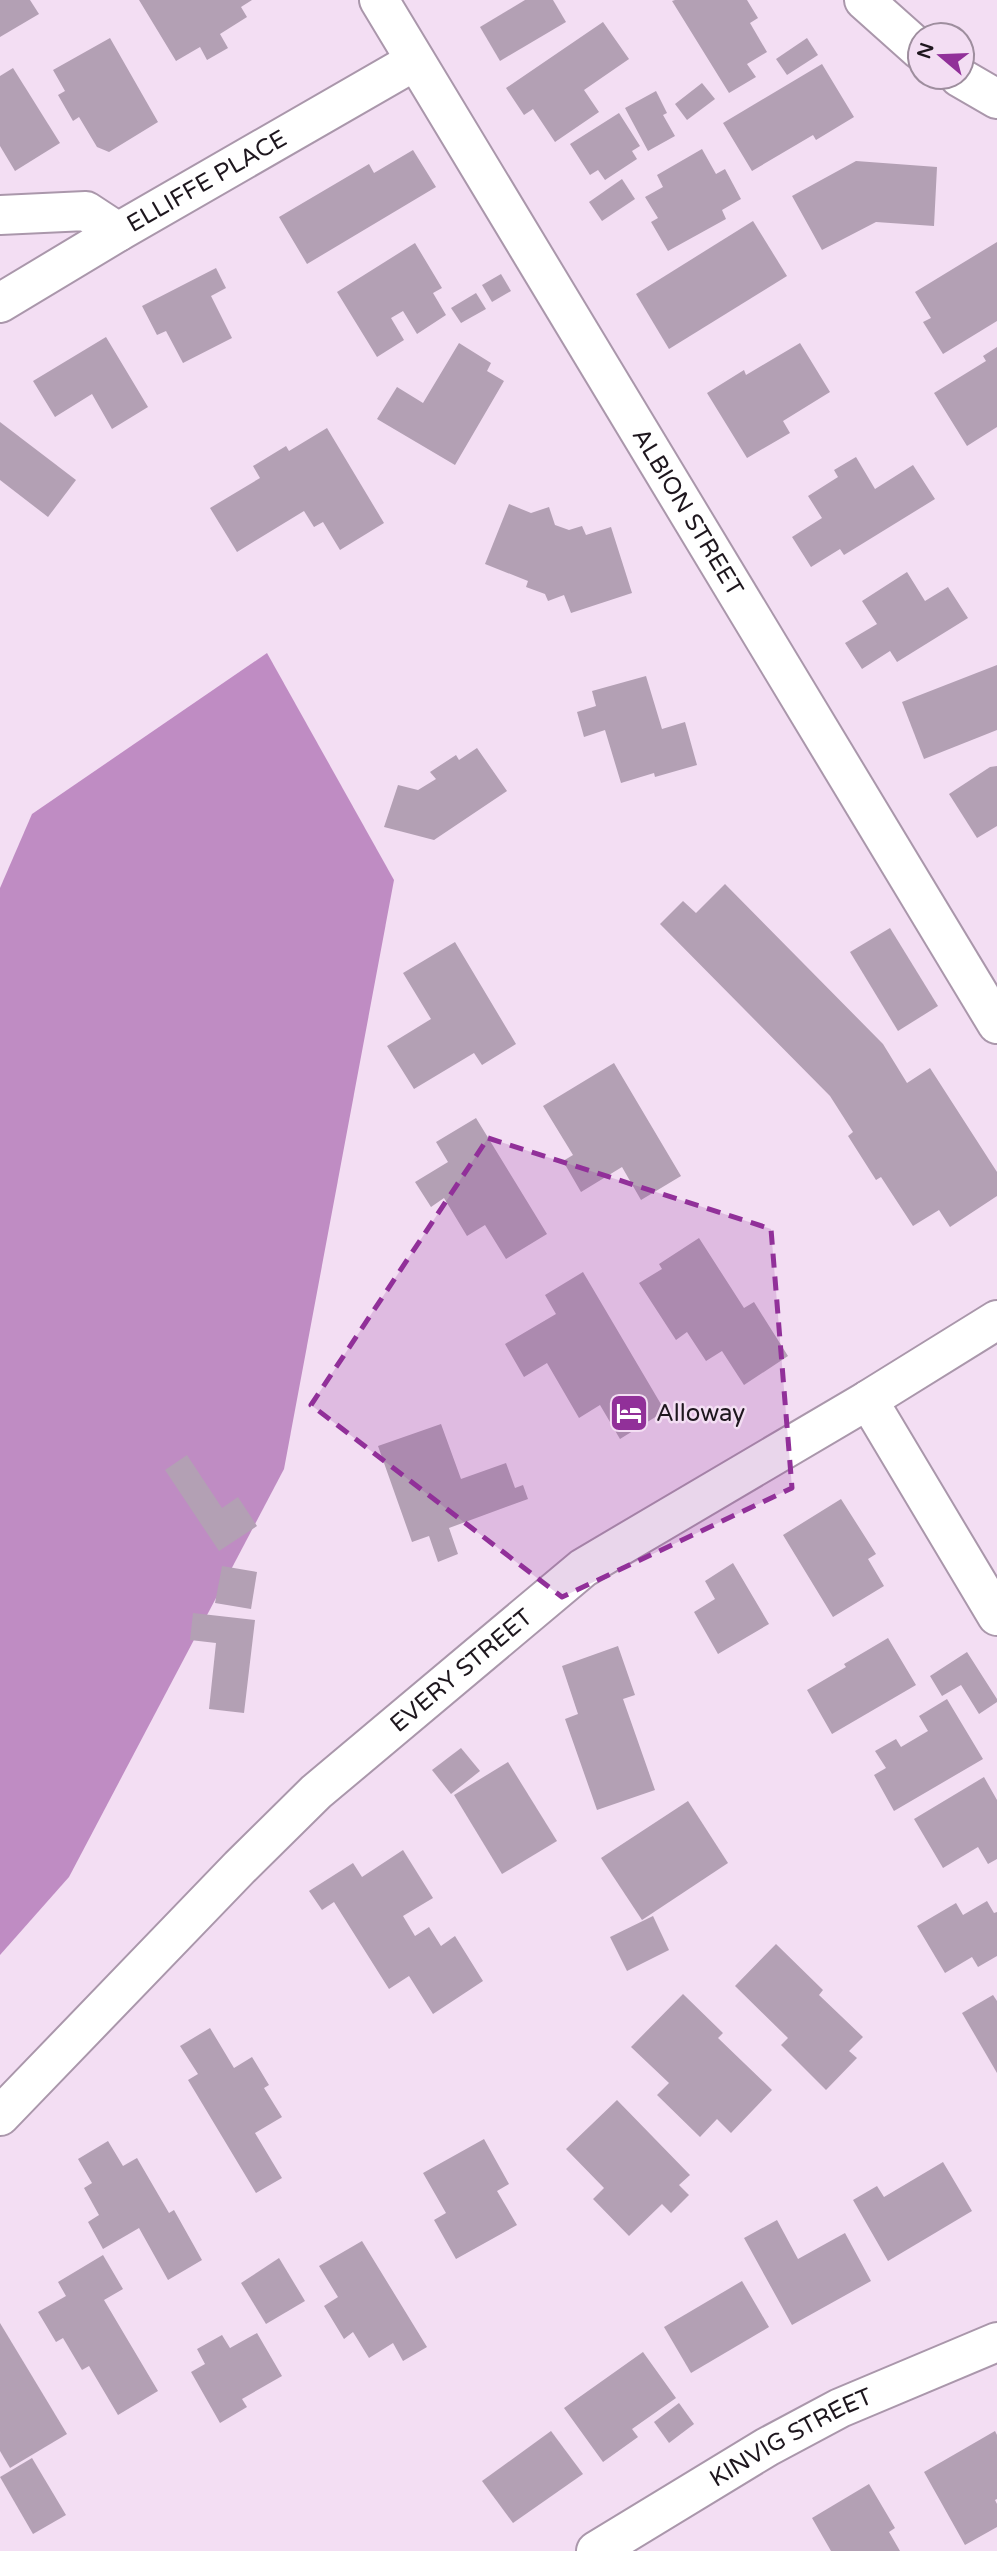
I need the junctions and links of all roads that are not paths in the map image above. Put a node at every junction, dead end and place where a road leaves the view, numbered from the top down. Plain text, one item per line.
1 (379, 0) edge
2 (864, 0) edge
3 (906, 38) edge
4 (415, 61) junction
5 (976, 87) edge
6 (997, 99) edge
7 (0, 215) edge
8 (118, 232) junction
9 (0, 303) edge
10 (997, 1024) edge
11 (997, 1320) edge
12 (868, 1400) junction
13 (997, 1616) edge
14 (0, 2116) edge
15 (997, 2342) edge
16 (596, 2551) edge

1 - 4 street, ALBION STREET
2 - 3 street
4 - 8 street, ELLIFFE PLACE
4 - 10 street, ALBION STREET
5 - 6 street
7 - 8 street
8 - 9 street, ELLIFFE PLACE
11 - 12 street, EVERY STREET
12 - 13 street
12 - 14 street, EVERY STREET
15 - 16 street, KINVIG STREET

